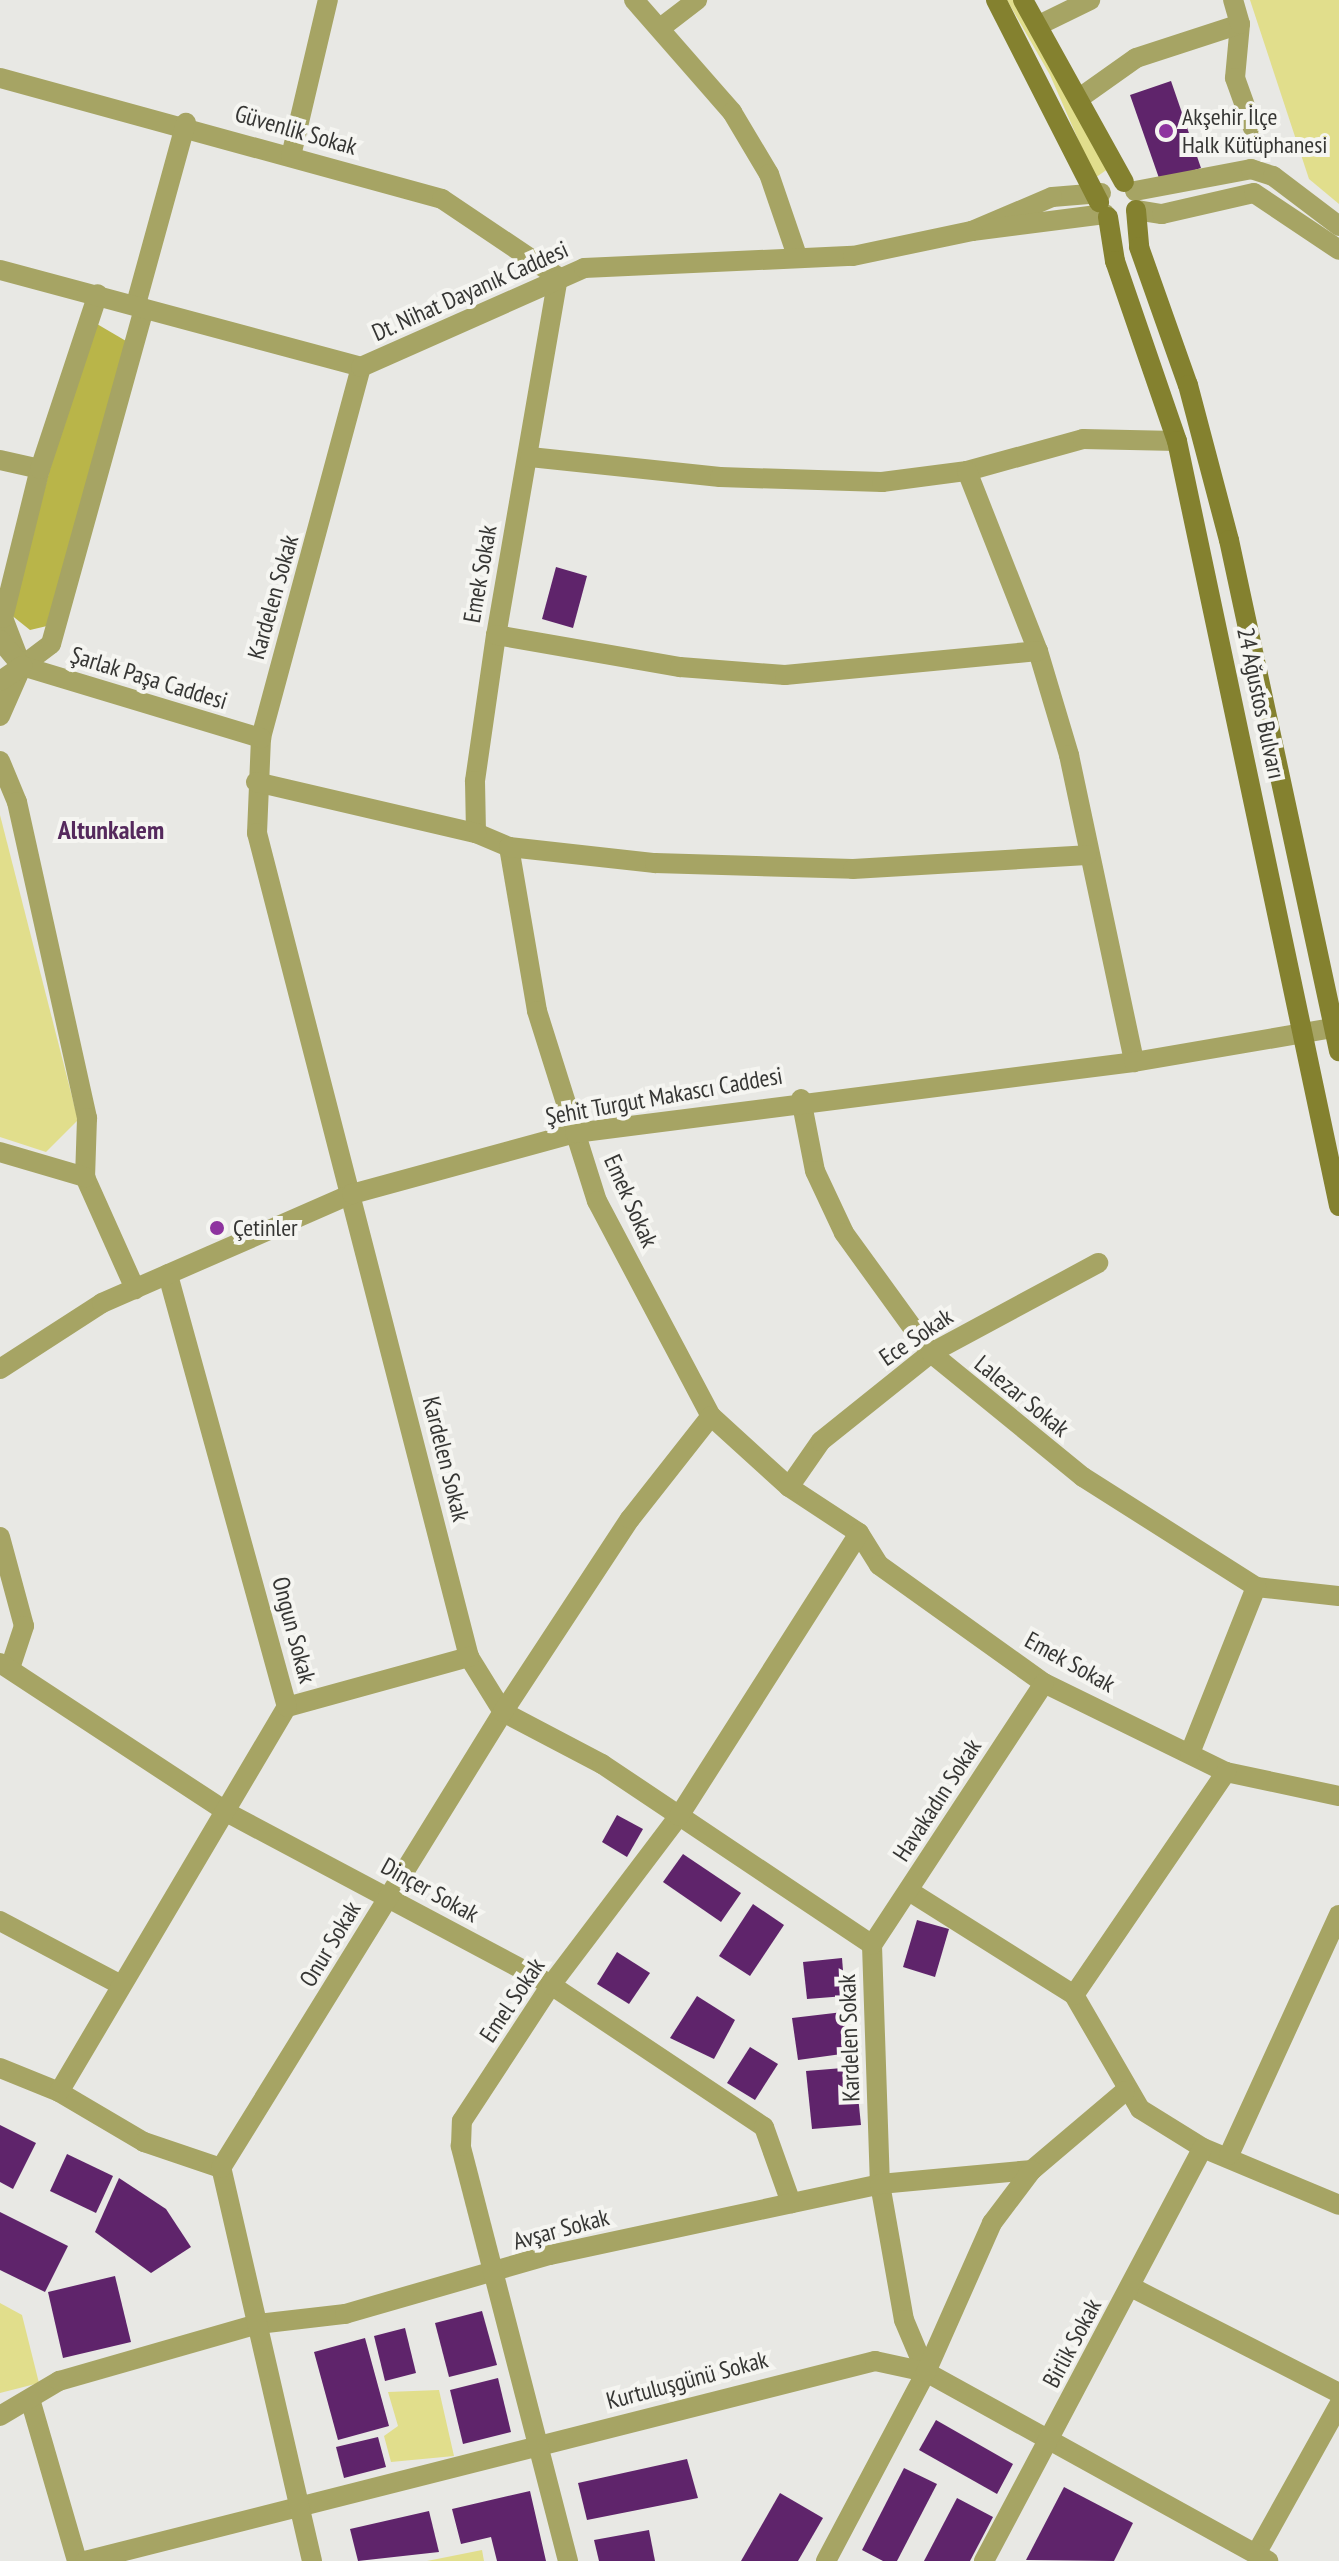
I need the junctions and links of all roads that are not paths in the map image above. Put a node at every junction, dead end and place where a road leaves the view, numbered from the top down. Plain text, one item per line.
1 (328, 0) edge
2 (634, 0) edge
3 (697, 0) edge
4 (996, 0) edge
5 (1023, 0) edge
6 (1090, 0) edge
7 (1233, 0) edge
8 (1240, 24) junction
9 (1039, 25) junction
10 (663, 26) junction
11 (0, 78) edge
12 (1081, 97) junction
13 (186, 123) junction
14 (1253, 128) dead end
15 (291, 156) junction
16 (1132, 194) junction
17 (1101, 203) junction
18 (1339, 226) edge
19 (1339, 250) edge
20 (796, 253) junction
21 (0, 270) edge
22 (558, 277) junction
23 (98, 294) junction
24 (140, 306) junction
25 (361, 367) junction
26 (1177, 441) junction
27 (530, 457) junction
28 (0, 460) edge
29 (40, 469) junction
30 (967, 471) junction
31 (496, 635) junction
32 (0, 640) edge
33 (1038, 651) junction
34 (22, 666) junction
35 (0, 681) edge
36 (0, 716) edge
37 (261, 738) junction
38 (0, 761) edge
39 (256, 782) junction
40 (476, 833) junction
41 (509, 847) junction
42 (1087, 855) junction
43 (1333, 1028) junction
44 (1302, 1033) junction
45 (1339, 1051) edge
46 (1134, 1062) junction
47 (801, 1099) junction
48 (575, 1133) junction
49 (0, 1152) edge
50 (85, 1177) junction
51 (352, 1194) junction
52 (1339, 1206) edge
53 (1098, 1263) dead end
54 (168, 1274) junction
55 (135, 1289) junction
56 (931, 1353) junction
57 (0, 1369) edge
58 (711, 1416) junction
59 (789, 1487) junction
60 (859, 1533) junction
61 (0, 1537) edge
62 (1256, 1587) junction
63 (1339, 1596) edge
64 (469, 1657) junction
65 (5, 1665) edge
66 (1044, 1683) junction
67 (287, 1707) junction
68 (503, 1712) junction
69 (1190, 1753) junction
70 (1226, 1772) junction
71 (1339, 1796) edge
72 (230, 1814) junction
73 (679, 1816) junction
74 (909, 1891) junction
75 (388, 1898) junction
76 (1339, 1915) edge
77 (0, 1921) edge
78 (872, 1945) junction
79 (119, 1984) junction
80 (551, 1985) junction
81 (1074, 1995) junction
82 (0, 2068) edge
83 (1125, 2091) junction
84 (59, 2092) junction
85 (1203, 2148) junction
86 (1229, 2155) junction
87 (221, 2168) junction
88 (1032, 2170) junction
89 (880, 2184) junction
90 (791, 2203) junction
91 (1339, 2205) edge
92 (496, 2274) junction
93 (1131, 2287) junction
94 (258, 2324) junction
95 (926, 2372) junction
96 (1339, 2393) edge
97 (30, 2399) junction
98 (1339, 2405) edge
99 (0, 2416) edge
100 (1049, 2442) junction
101 (536, 2449) junction
102 (300, 2507) junction
103 (1262, 2558) edge
104 (77, 2561) edge
105 (85, 2561) edge
106 (312, 2561) edge
107 (568, 2561) edge
108 (826, 2561) edge
109 (984, 2561) edge

1 - 15 street
2 - 10 street
3 - 10 street
4 - 17 main road, 24 Ağustos Bulvarı
5 - 9 main road, 24 Ağustos Bulvarı
6 - 9 street
7 - 8 street
8 - 12 street
8 - 14 street
9 - 12 main road, 24 Ağustos Bulvarı
10 - 20 street
11 - 13 street, Güvenlik Sokak
12 - 16 main road, 24 Ağustos Bulvarı
13 - 15 street, Güvenlik Sokak
13 - 24 street
15 - 22 street, Güvenlik Sokak
16 - 17 main road
16 - 17 main road
16 - 18 street
16 - 19 street
16 - 43 main road, 24 Ağustos Bulvarı
17 - 20 street, Dt. Nihat Dayanık Caddesi
17 - 26 main road, 24 Ağustos Bulvarı
20 - 22 street, Dt. Nihat Dayanık Caddesi
21 - 23 street, Dt. Nihat Dayanık Caddesi
22 - 25 street, Dt. Nihat Dayanık Caddesi
22 - 27 street, Emek Sokak
23 - 24 street, Dt. Nihat Dayanık Caddesi
23 - 29 street
24 - 25 street, Dt. Nihat Dayanık Caddesi
24 - 34 street
25 - 37 street, Kardelen Sokak
26 - 30 street
26 - 44 main road, 24 Ağustos Bulvarı
27 - 30 street
27 - 31 street, Emek Sokak
28 - 29 street
29 - 34 street
30 - 33 street
31 - 33 street
31 - 40 street, Emek Sokak
32 - 34 street
33 - 42 street
34 - 35 street
34 - 36 street
34 - 37 street, Şarlak Paşa Caddesi
37 - 39 street, Kardelen Sokak
38 - 50 street
39 - 40 street
39 - 51 street, Kardelen Sokak
40 - 41 street
41 - 42 street
41 - 48 street, Emek Sokak
42 - 46 street
43 - 44 street, Şehit Turgut Makascı Caddesi
43 - 45 main road, 24 Ağustos Bulvarı
44 - 46 street, Şehit Turgut Makascı Caddesi
44 - 52 main road, 24 Ağustos Bulvarı
46 - 47 street, Şehit Turgut Makascı Caddesi
47 - 48 street, Şehit Turgut Makascı Caddesi
47 - 56 street, Lalezar Sokak
48 - 51 street, Şehit Turgut Makascı Caddesi
48 - 58 street, Emek Sokak
49 - 50 street
50 - 55 street
51 - 54 street, Şehit Turgut Makascı Caddesi
51 - 64 street, Kardelen Sokak
53 - 56 street, Ece Sokak
54 - 55 street, Şehit Turgut Makascı Caddesi
54 - 67 street, Ongun Sokak
55 - 57 street, Şehit Turgut Makascı Caddesi
56 - 59 street, Ece Sokak
56 - 62 street, Lalezar Sokak
58 - 59 street, Emek Sokak
58 - 68 street, Onur Sokak
59 - 60 street, Emek Sokak
60 - 66 street, Emek Sokak
60 - 73 street, Emel Sokak
61 - 65 street
62 - 63 street, Lalezar Sokak
62 - 69 street
64 - 67 street
64 - 68 street, Kardelen Sokak
65 - 72 street, Dinçer Sokak
66 - 69 street, Emek Sokak
66 - 74 street, Havakadın Sokak
67 - 72 street, Ongun Sokak
68 - 73 street, Kardelen Sokak
68 - 75 street, Onur Sokak
69 - 70 street, Emek Sokak
70 - 71 street, Emek Sokak
70 - 81 street
72 - 75 street, Dinçer Sokak
72 - 79 street, Ongun Sokak
73 - 78 street, Kardelen Sokak
73 - 80 street, Emel Sokak
74 - 78 street, Havakadın Sokak
74 - 81 street
75 - 80 street, Dinçer Sokak
75 - 87 street, Onur Sokak
76 - 86 street
77 - 79 street
78 - 89 street, Kardelen Sokak
79 - 84 street, Ongun Sokak
80 - 90 street, Dinçer Sokak
80 - 92 street, Emel Sokak
81 - 83 street
82 - 84 street
83 - 85 street
83 - 88 street
84 - 87 street
85 - 86 street
85 - 93 street, Birlik Sokak
86 - 91 street
87 - 94 street
88 - 89 street, Avşar Sokak
88 - 95 street
89 - 90 street, Avşar Sokak
89 - 95 street, Kardelen Sokak
90 - 92 street, Avşar Sokak
92 - 94 street, Avşar Sokak
92 - 101 street, Emel Sokak
93 - 96 street
93 - 100 street, Birlik Sokak
94 - 97 street, Avşar Sokak
94 - 102 street
95 - 100 street, Kurtuluşgünü Sokak
95 - 101 street, Kurtuluşgünü Sokak
95 - 108 street
97 - 99 street, Avşar Sokak
97 - 104 street
98 - 103 street
100 - 103 street, Kurtuluşgünü Sokak
100 - 109 street, Birlik Sokak
101 - 102 street, Kurtuluşgünü Sokak
101 - 107 street, Emel Sokak
102 - 105 street, Kurtuluşgünü Sokak
102 - 106 street

